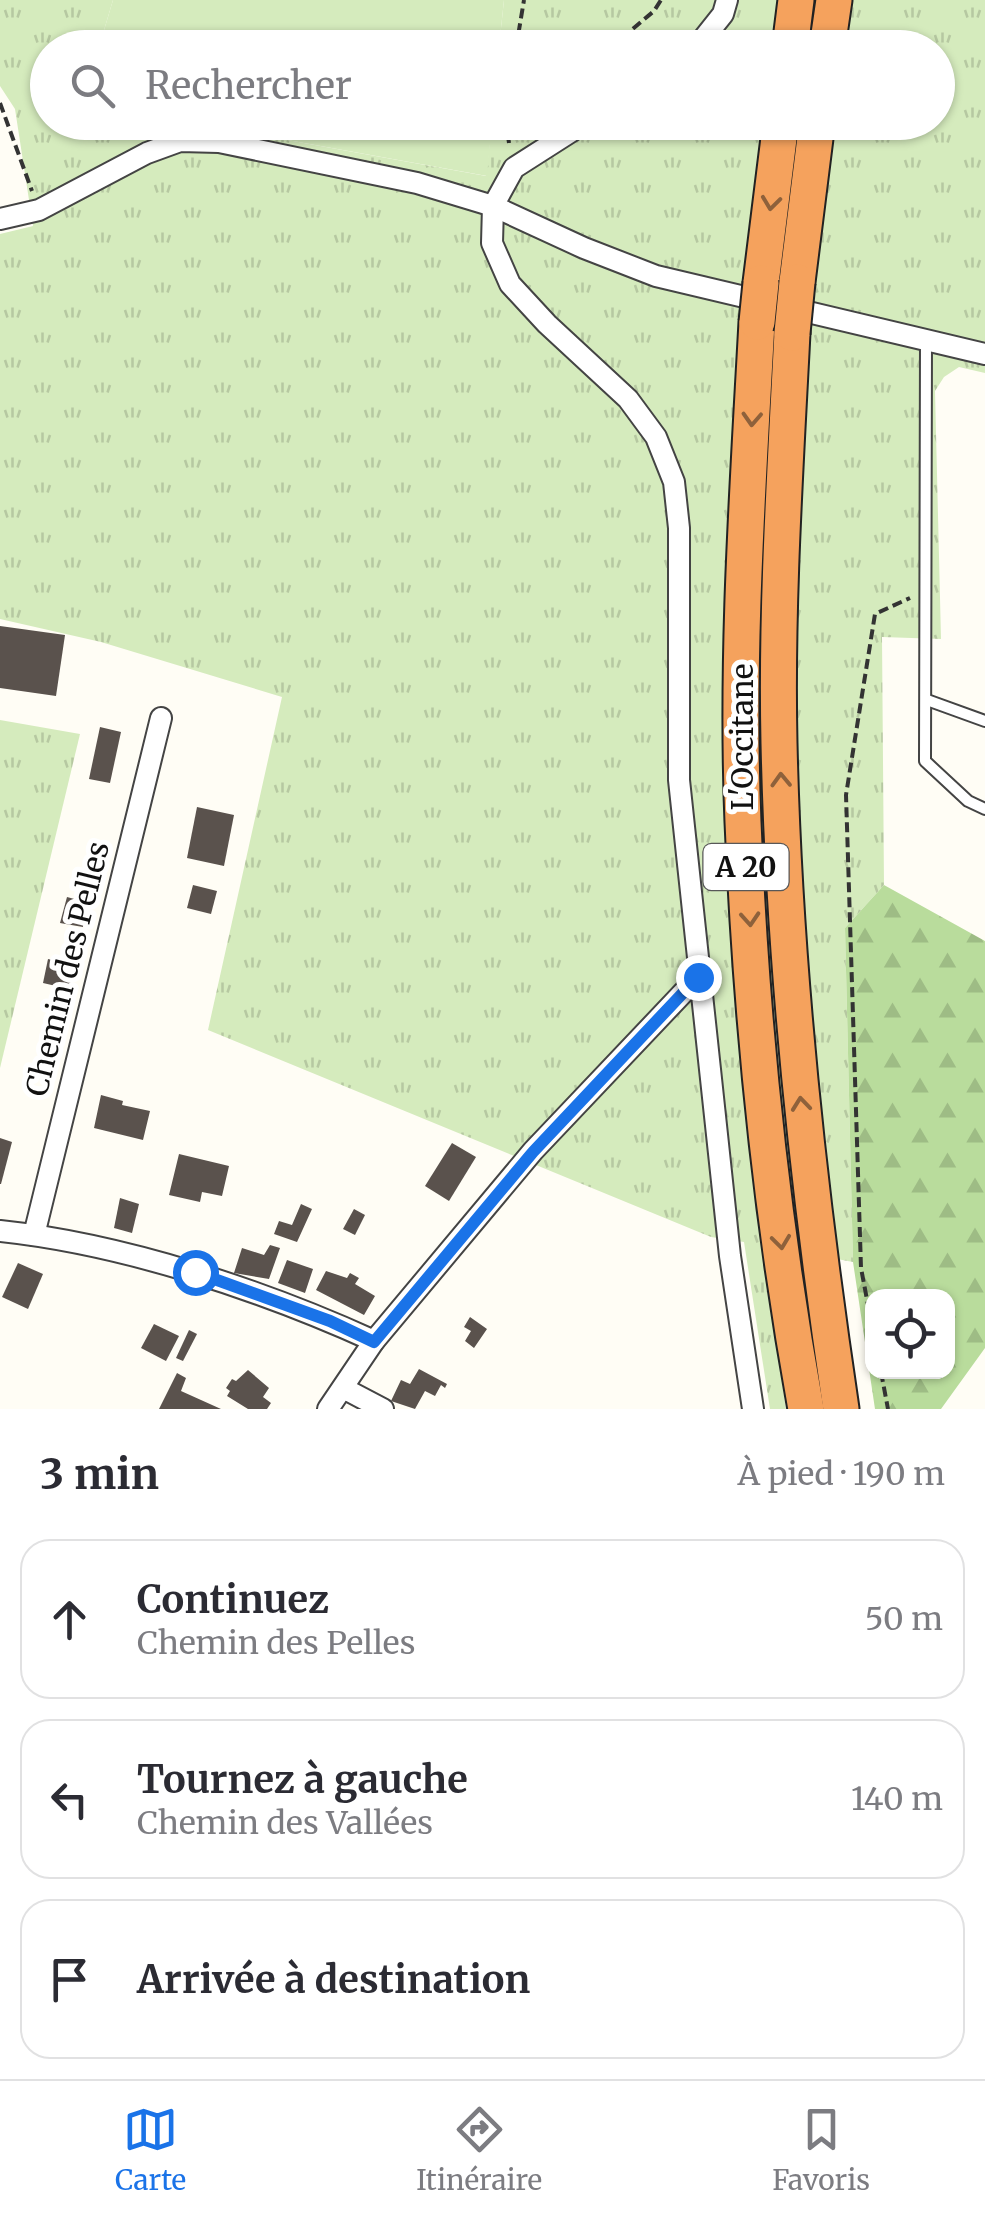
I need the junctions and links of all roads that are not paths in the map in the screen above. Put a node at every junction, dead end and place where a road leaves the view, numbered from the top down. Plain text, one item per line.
1 (728, 0) edge
2 (796, 0) edge
3 (834, 0) edge
4 (710, 30) edge
5 (792, 30) edge
6 (829, 30) edge
7 (558, 140) edge
8 (779, 140) edge
9 (815, 140) edge
10 (493, 206) junction
11 (0, 219) edge
12 (926, 340) junction
13 (985, 354) edge
14 (927, 700) junction
15 (162, 718) dead end
16 (985, 721) edge
17 (985, 809) edge
18 (698, 977) junction
19 (0, 1231) edge
20 (34, 1234) junction
21 (374, 1342) junction
22 (343, 1388) junction
23 (328, 1409) edge
24 (382, 1409) edge
25 (753, 1409) edge
26 (806, 1409) edge
27 (841, 1409) edge

1 - 4 street
2 - 5 highway
3 - 6 highway
7 - 10 street
8 -> 26 highway, L'Occitane / A 20, bridge
27 -> 9 highway, L'Occitane / A 20, bridge
10 - 11 street
10 - 12 street
10 - 18 street
12 - 13 street
12 - 14 lane
14 - 16 lane
14 - 17 lane
15 - 20 street, Chemin des Pelles
18 - 21 street
18 - 25 street
19 - 20 street
20 - 21 street
21 - 22 street
22 - 23 street
22 - 24 street

